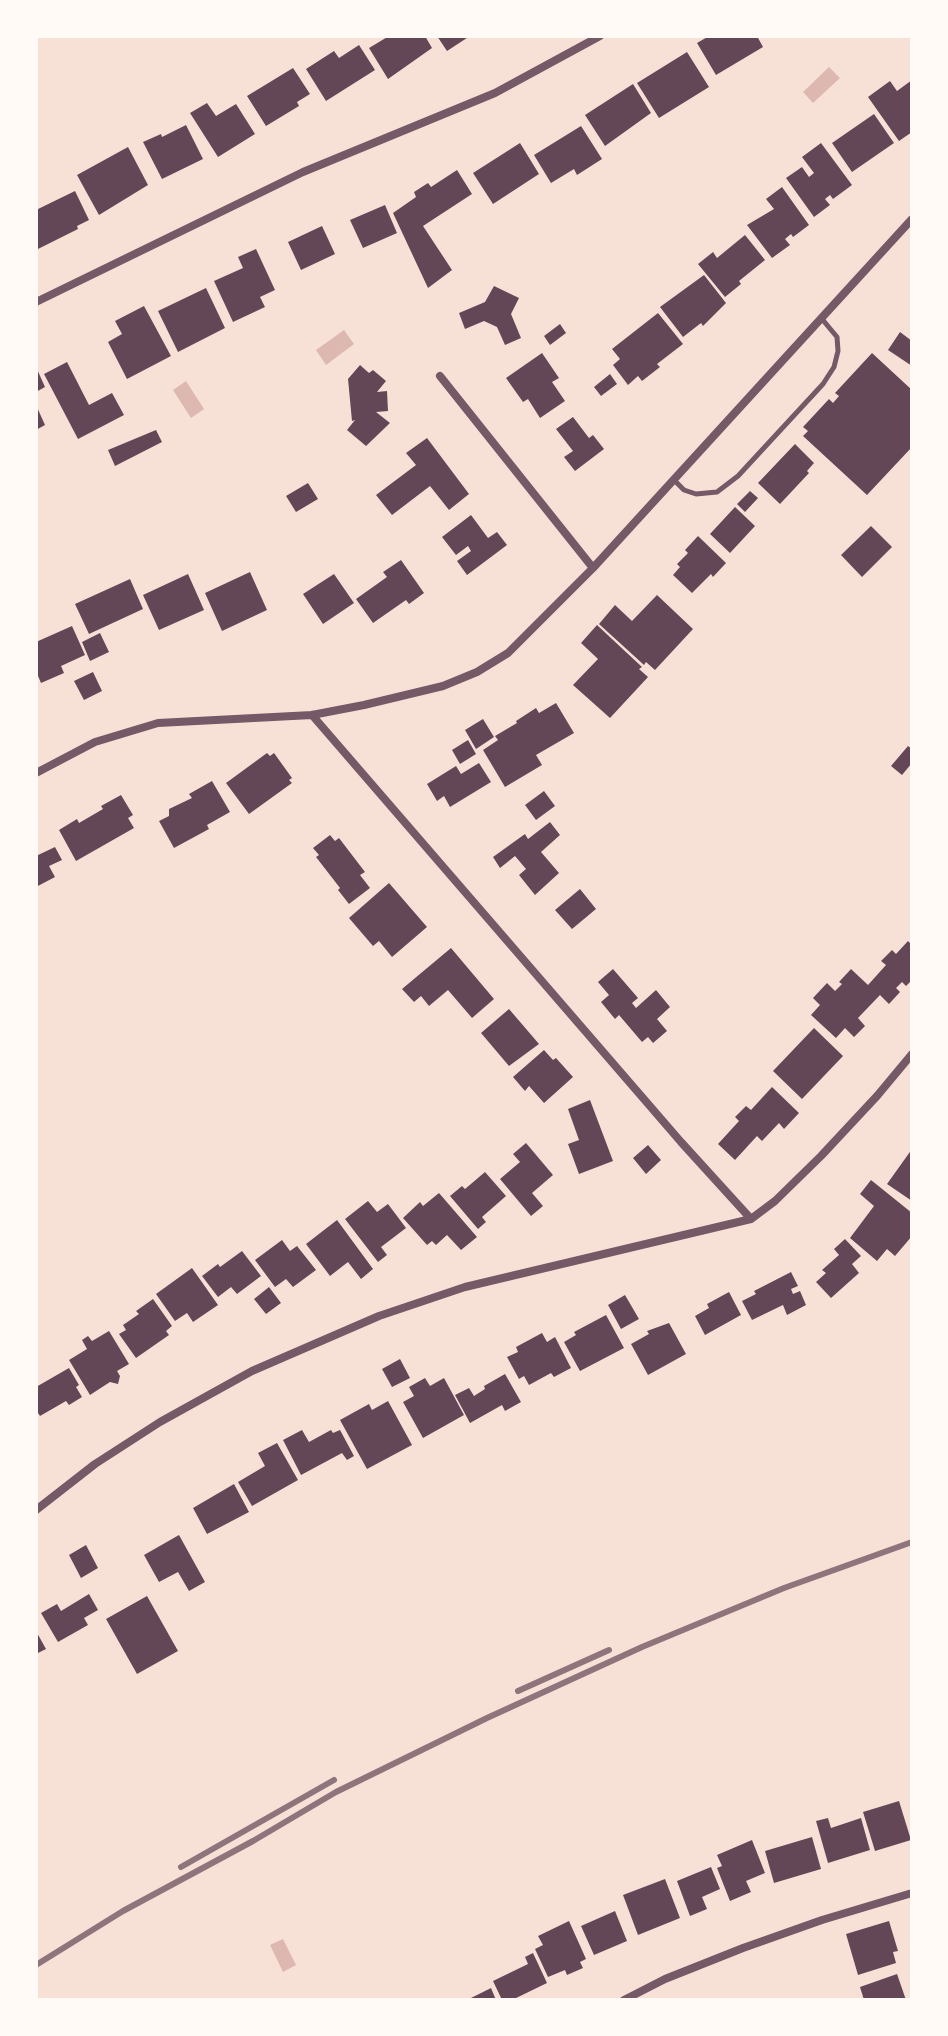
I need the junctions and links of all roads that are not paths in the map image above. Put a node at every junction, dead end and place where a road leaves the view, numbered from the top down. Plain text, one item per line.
1 (600, 36) edge
2 (912, 219) edge
3 (36, 302) edge
4 (821, 318) junction
5 (440, 376) dead end
6 (673, 480) junction
7 (593, 568) junction
8 (312, 715) junction
9 (36, 773) edge
10 (912, 1054) edge
11 (751, 1219) junction
12 (36, 1510) edge
13 (912, 1893) edge
14 (624, 2000) edge

1 - 3 street
2 - 4 street
4 - 6 street
4 - 6 lane
5 - 7 street
6 - 7 street
7 - 8 street
8 - 9 street
8 - 11 street
10 - 11 street
11 - 12 street
13 - 14 street

